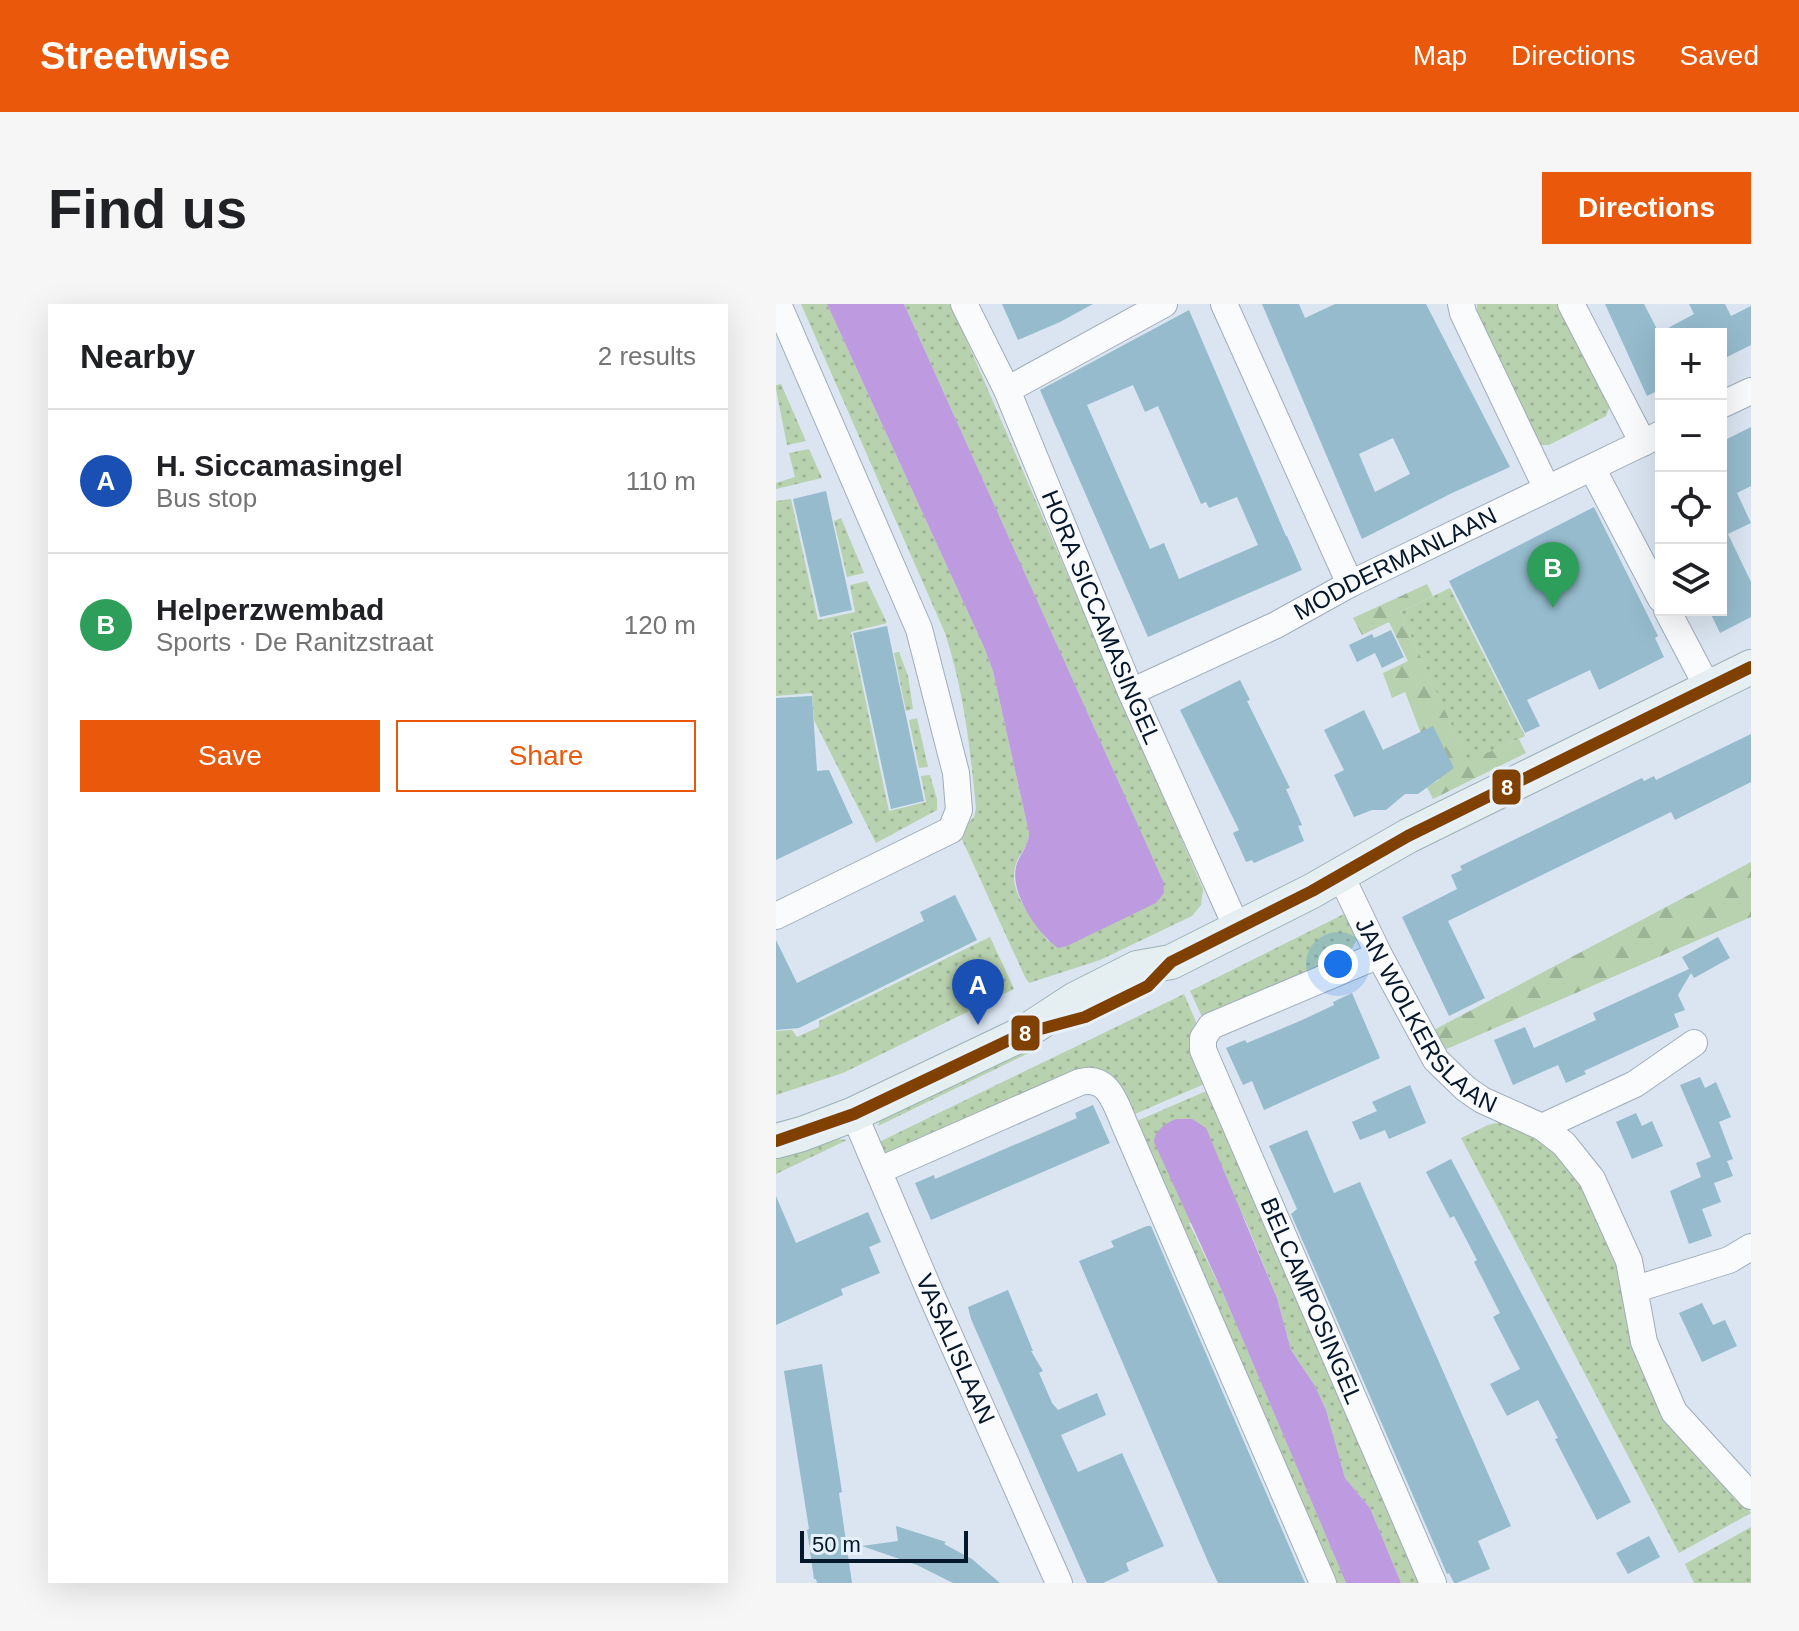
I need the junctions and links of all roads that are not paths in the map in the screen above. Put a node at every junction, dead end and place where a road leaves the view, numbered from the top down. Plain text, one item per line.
1 (778, 304) edge
2 (964, 304) edge
3 (1164, 304) edge
4 (1224, 304) edge
5 (1461, 304) edge
6 (1571, 304) edge
7 (1007, 390) junction
8 (1751, 391) edge
9 (1727, 402) edge
10 (1652, 439) edge
11 (1592, 468) junction
12 (1547, 489) junction
13 (1350, 584) junction
14 (1655, 588) edge
15 (1670, 616) edge
16 (1751, 667) edge
17 (1708, 688) junction
18 (1131, 692) junction
19 (1340, 874) junction
20 (776, 916) edge
21 (1237, 928) junction
22 (1379, 955) junction
23 (1694, 1043) dead end
24 (854, 1114) junction
25 (1542, 1127) junction
26 (776, 1141) edge
27 (880, 1170) junction
28 (1751, 1247) edge
29 (1636, 1289) junction
30 (1751, 1496) edge
31 (1059, 1583) edge
32 (1323, 1583) edge
33 (1433, 1583) edge

1 - 20 street
2 - 7 street, HORA SICCAMASINGEL
3 - 7 street
4 - 13 street
5 - 12 street
6 - 10 street
7 - 18 street, HORA SICCAMASINGEL
8 - 9 street
10 - 11 street, MODDERMANLAAN
11 - 12 street, MODDERMANLAAN
11 - 14 street
12 - 13 street, MODDERMANLAAN
13 - 18 street, MODDERMANLAAN
15 - 17 street
16 - 17 main road
17 - 19 main road
18 - 21 street, HORA SICCAMASINGEL
19 - 21 main road
19 - 22 street, JAN WOLKERSLAAN
21 - 24 main road
22 - 25 street, JAN WOLKERSLAAN
22 - 33 street, BELCAMPOSINGEL
23 - 25 street
24 - 26 main road
24 - 27 street, VASALISLAAN
25 - 29 street, JAN WOLKERSLAAN
27 - 31 street, VASALISLAAN
27 - 32 street
28 - 29 street
29 - 30 street, JAN WOLKERSLAAN

